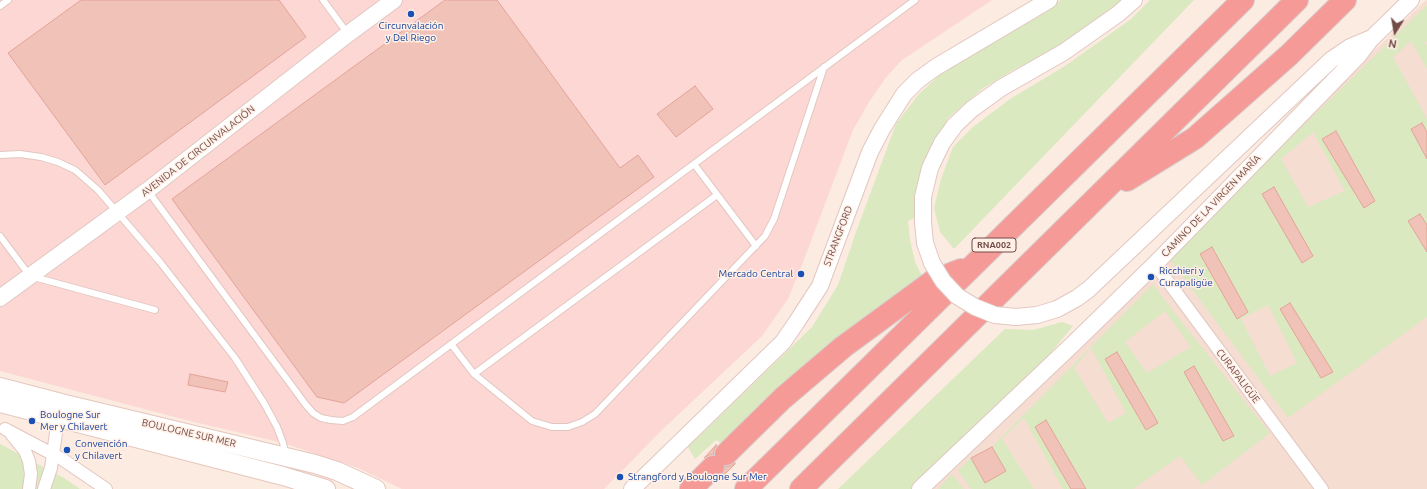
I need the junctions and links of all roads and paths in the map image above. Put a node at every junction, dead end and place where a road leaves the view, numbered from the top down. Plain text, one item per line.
1 (8, 0) edge
2 (323, 0) edge
3 (394, 0) edge
4 (915, 0) edge
5 (1049, 0) edge
6 (1134, 0) edge
7 (1228, 0) edge
8 (1243, 0) edge
9 (1297, 0) edge
10 (1345, 0) edge
11 (1411, 0) edge
12 (0, 6) edge
13 (348, 34) junction
14 (1206, 36) junction
15 (1370, 38) junction
16 (824, 67) junction
17 (0, 155) edge
18 (694, 164) junction
19 (148, 190) junction
20 (717, 194) junction
21 (1095, 199) junction
22 (118, 212) junction
23 (0, 236) edge
24 (756, 246) junction
25 (1155, 264) junction
26 (973, 265) junction
27 (30, 276) junction
28 (0, 298) edge
29 (155, 310) dead end
30 (451, 344) junction
31 (474, 374) junction
32 (0, 387) edge
33 (0, 403) edge
34 (62, 419) junction
35 (3, 428) edge
36 (53, 455) junction
37 (286, 456) junction
38 (29, 489) edge
39 (44, 489) edge
40 (106, 489) edge
41 (326, 489) edge
42 (376, 489) edge
43 (632, 489) edge
44 (691, 489) edge
45 (746, 489) edge
46 (801, 489) edge
47 (920, 489) edge
48 (1322, 489) edge

1 - 12 lane
2 - 13 lane
3 - 13 street, AVENIDA DE CIRCUNVALACIÓN
4 - 16 lane
5 - 43 street, STRANGFORD
6 - 15 street, bridge
7 - 14 highway
8 - 14 highway, RNA002
9 - 21 highway
10 - 21 highway
11 - 15 street, CAMINO DE LA VIRGEN MARÍA
13 - 19 street, AVENIDA DE CIRCUNVALACIÓN
14 - 26 highway, RNA002
15 - 25 street, CAMINO DE LA VIRGEN MARÍA
16 - 18 lane
16 - 24 lane
17 - 22 lane
18 - 20 lane
18 - 30 lane
19 - 22 street, AVENIDA DE CIRCUNVALACIÓN
19 - 30 lane
20 - 24 lane
20 - 31 lane
21 - 46 highway
22 - 27 street, AVENIDA DE CIRCUNVALACIÓN
22 - 37 lane
23 - 27 lane
24 - 31 lane
25 - 47 street, CAMINO DE LA VIRGEN MARÍA
25 - 48 street, CURAPALIGÜE
26 - 44 highway
26 - 45 highway, RNA002
27 - 28 street, AVENIDA DE CIRCUNVALACIÓN
27 - 29 lane
30 - 31 lane
32 - 37 main road, BOULOGNE SUR MER
33 - 34 main road, BOULOGNE SUR MER
34 - 36 street
34 - 41 main road, BOULOGNE SUR MER
35 - 36 street
35 - 38 street
36 - 39 street
36 - 40 street
37 - 42 main road, BOULOGNE SUR MER

